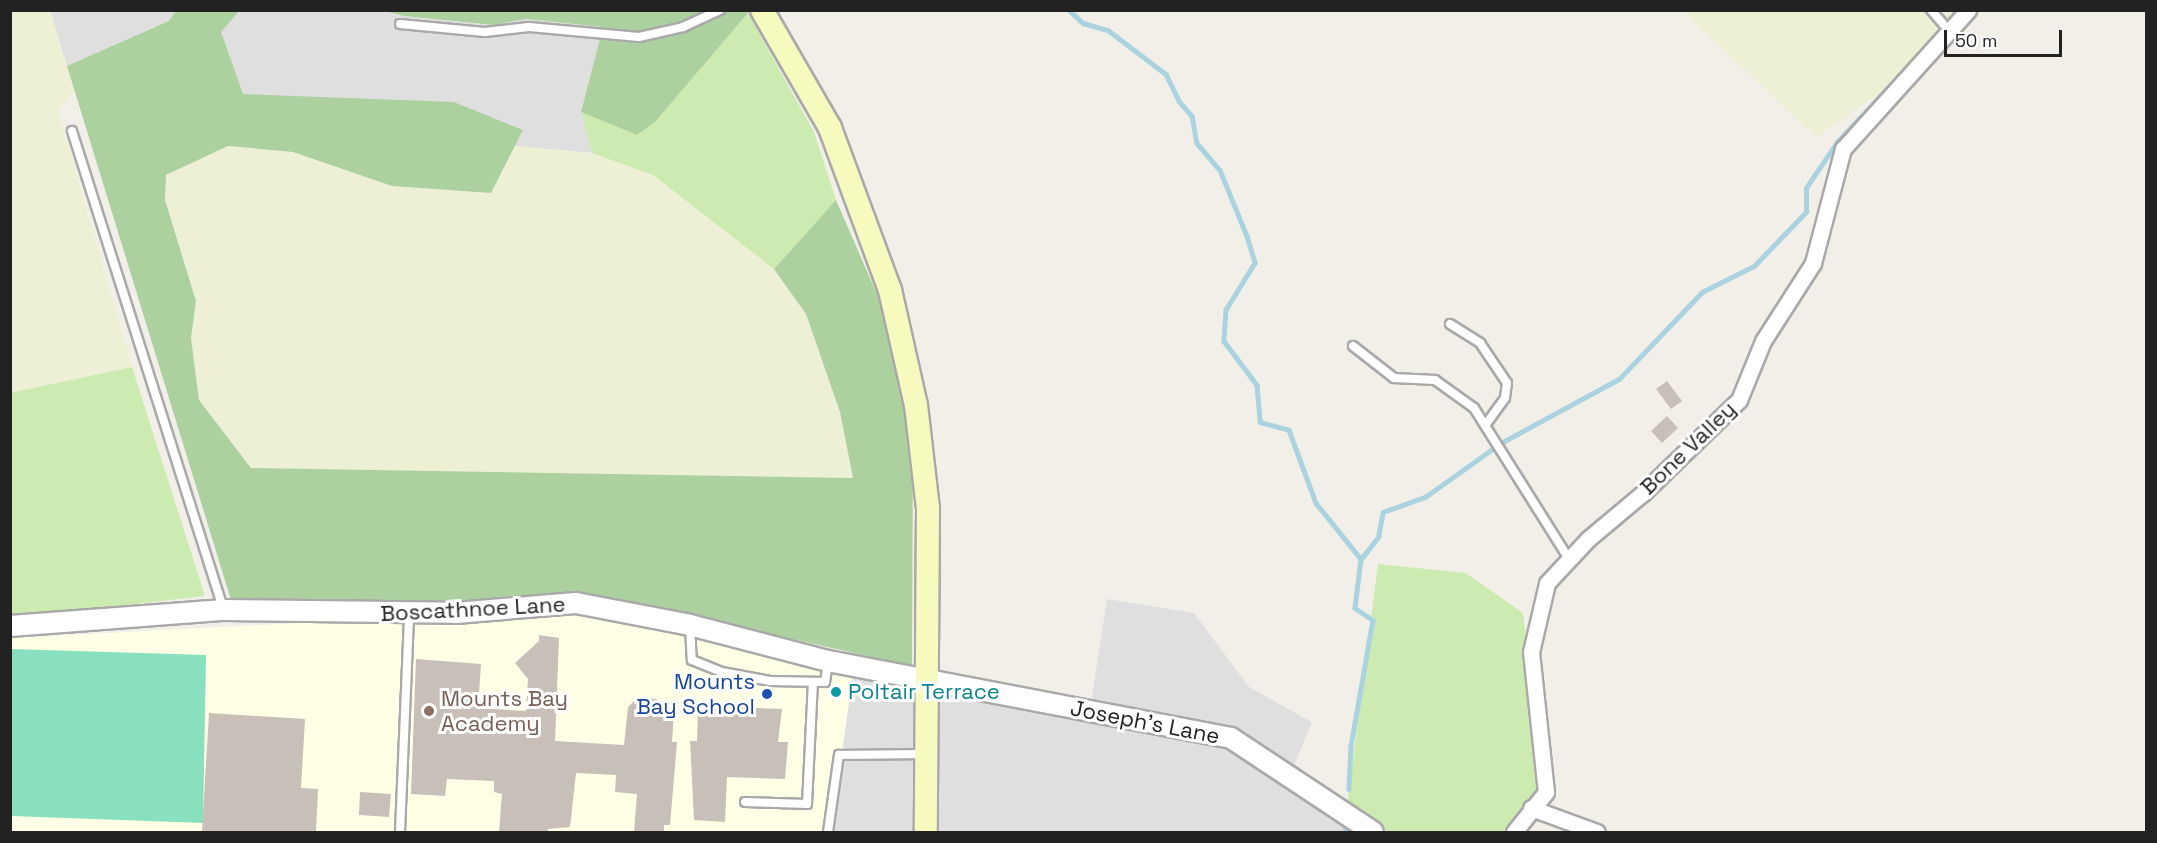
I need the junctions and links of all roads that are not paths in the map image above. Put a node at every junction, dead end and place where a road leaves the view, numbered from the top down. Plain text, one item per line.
1 (720, 10) edge
2 (762, 10) edge
3 (1932, 10) edge
4 (1968, 10) edge
5 (400, 24) dead end
6 (1949, 31) junction
7 (72, 130) dead end
8 (1450, 324) dead end
9 (1353, 346) dead end
10 (1486, 424) junction
11 (1569, 559) junction
12 (224, 610) junction
13 (409, 613) junction
14 (690, 625) junction
15 (10, 627) edge
16 (828, 661) junction
17 (928, 680) junction
18 (813, 682) junction
19 (927, 754) junction
20 (745, 802) dead end
21 (1531, 808) junction
22 (400, 832) edge
23 (828, 832) edge
24 (927, 832) edge
25 (1373, 832) edge
26 (1514, 832) edge
27 (1597, 832) edge

1 - 5 lane
2 - 17 main road
3 - 6 lane
4 - 6 street, Bone Valley
6 - 11 street, Bone Valley
7 - 12 lane
8 - 10 lane
9 - 10 lane
10 - 11 lane
11 - 21 street, Bone Valley
12 - 13 street, Boscathnoe Lane
12 - 15 street, Boscathnoe Lane
13 - 14 street, Boscathnoe Lane
13 - 22 lane
14 - 16 street, Boscathnoe Lane
14 - 18 lane
16 - 17 street, Boscathnoe Lane
16 - 18 lane
17 - 19 main road
17 - 25 street, Joseph's Lane
18 - 20 lane
19 - 23 lane
19 - 24 main road
21 - 26 street, Bone Valley
21 - 27 street

